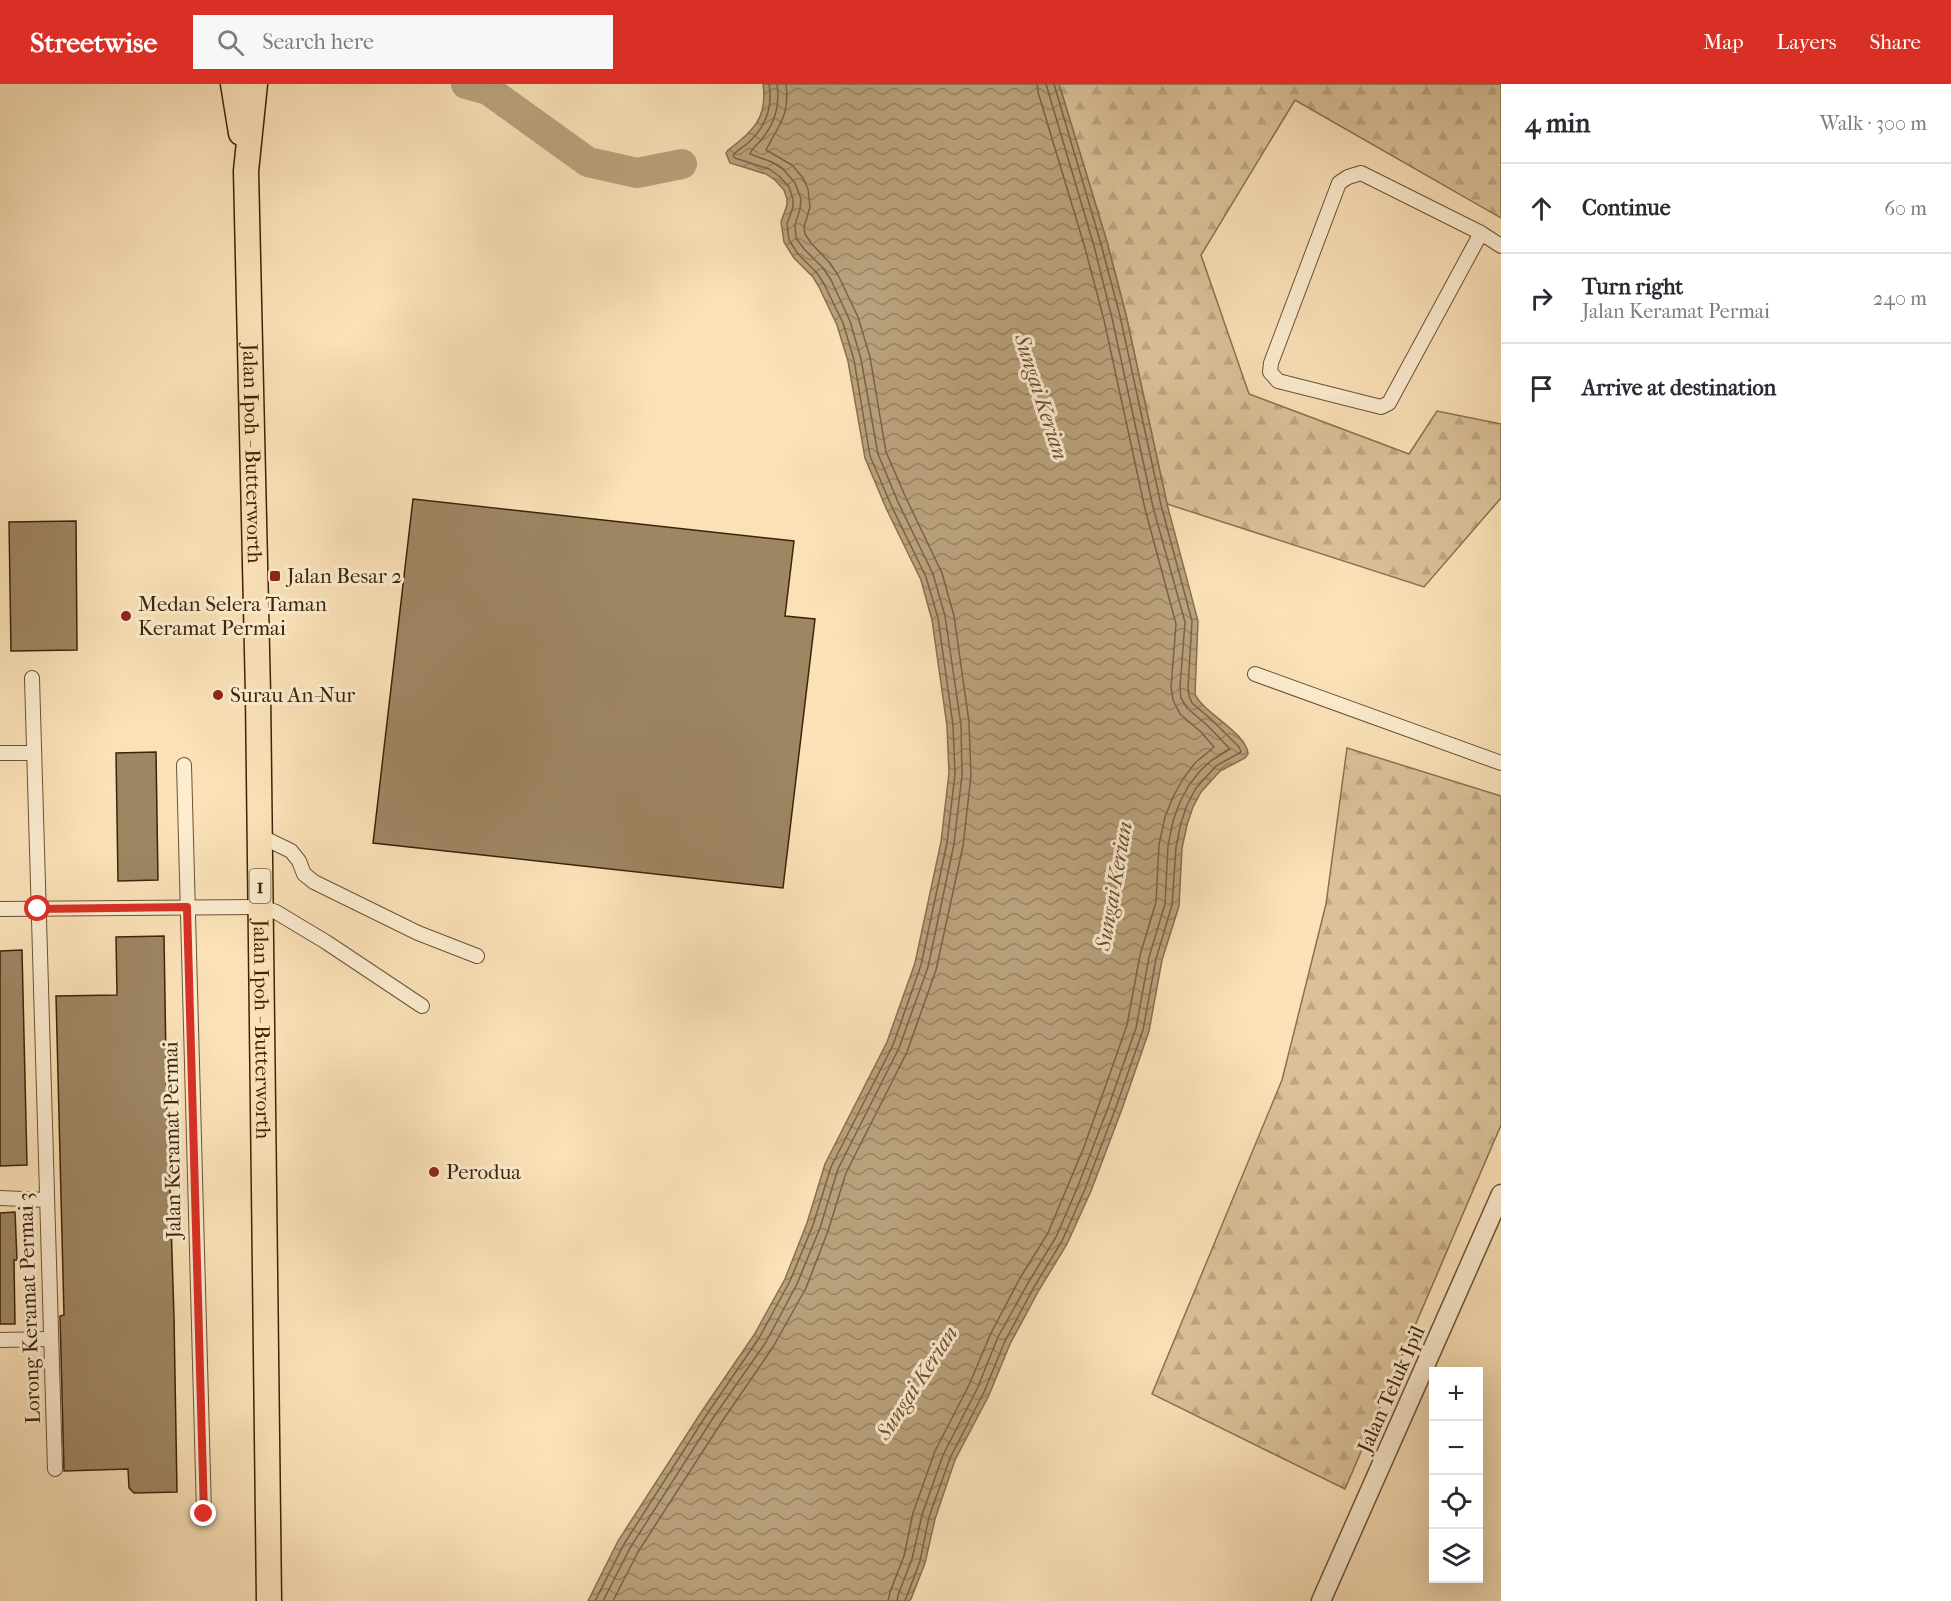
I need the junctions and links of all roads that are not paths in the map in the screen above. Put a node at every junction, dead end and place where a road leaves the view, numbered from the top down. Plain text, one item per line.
1 (233, 84) edge
2 (255, 84) edge
3 (246, 171) junction
4 (1481, 233) junction
5 (1501, 246) edge
6 (1255, 674) dead end
7 (32, 678) dead end
8 (0, 753) edge
9 (34, 753) junction
10 (1501, 763) edge
11 (184, 765) dead end
12 (260, 836) junction
13 (187, 907) junction
14 (261, 907) junction
15 (0, 909) edge
16 (38, 909) junction
17 (477, 956) dead end
18 (422, 1006) dead end
19 (1501, 1194) edge
20 (0, 1198) edge
21 (47, 1200) junction
22 (51, 1339) junction
23 (0, 1340) edge
24 (55, 1469) dead end
25 (204, 1514) dead end
26 (269, 1601) edge
27 (1321, 1601) edge

1 - 3 highway, Jalan Ipoh - Butterworth / 1
2 - 3 highway, Jalan Ipoh - Butterworth / 1
3 - 12 highway, Jalan Ipoh - Butterworth / 1
4 - 4 street
4 - 5 street
6 - 10 street
7 - 9 street, Lorong Keramat Permai 3
8 - 9 street
9 - 16 street, Lorong Keramat Permai 3
11 - 13 street, Jalan Keramat Permai
12 - 14 highway, Jalan Ipoh - Butterworth / 1
12 - 17 street
13 - 14 street
13 - 16 street
13 - 25 street, Jalan Keramat Permai
14 - 18 street
14 - 26 highway, Jalan Ipoh - Butterworth / 1
15 - 16 street
16 - 21 street, Lorong Keramat Permai 3
19 - 27 street, Jalan Teluk Ipil
20 - 21 street
21 - 22 street, Lorong Keramat Permai 3
22 - 23 street
22 - 24 street, Lorong Keramat Permai 3

